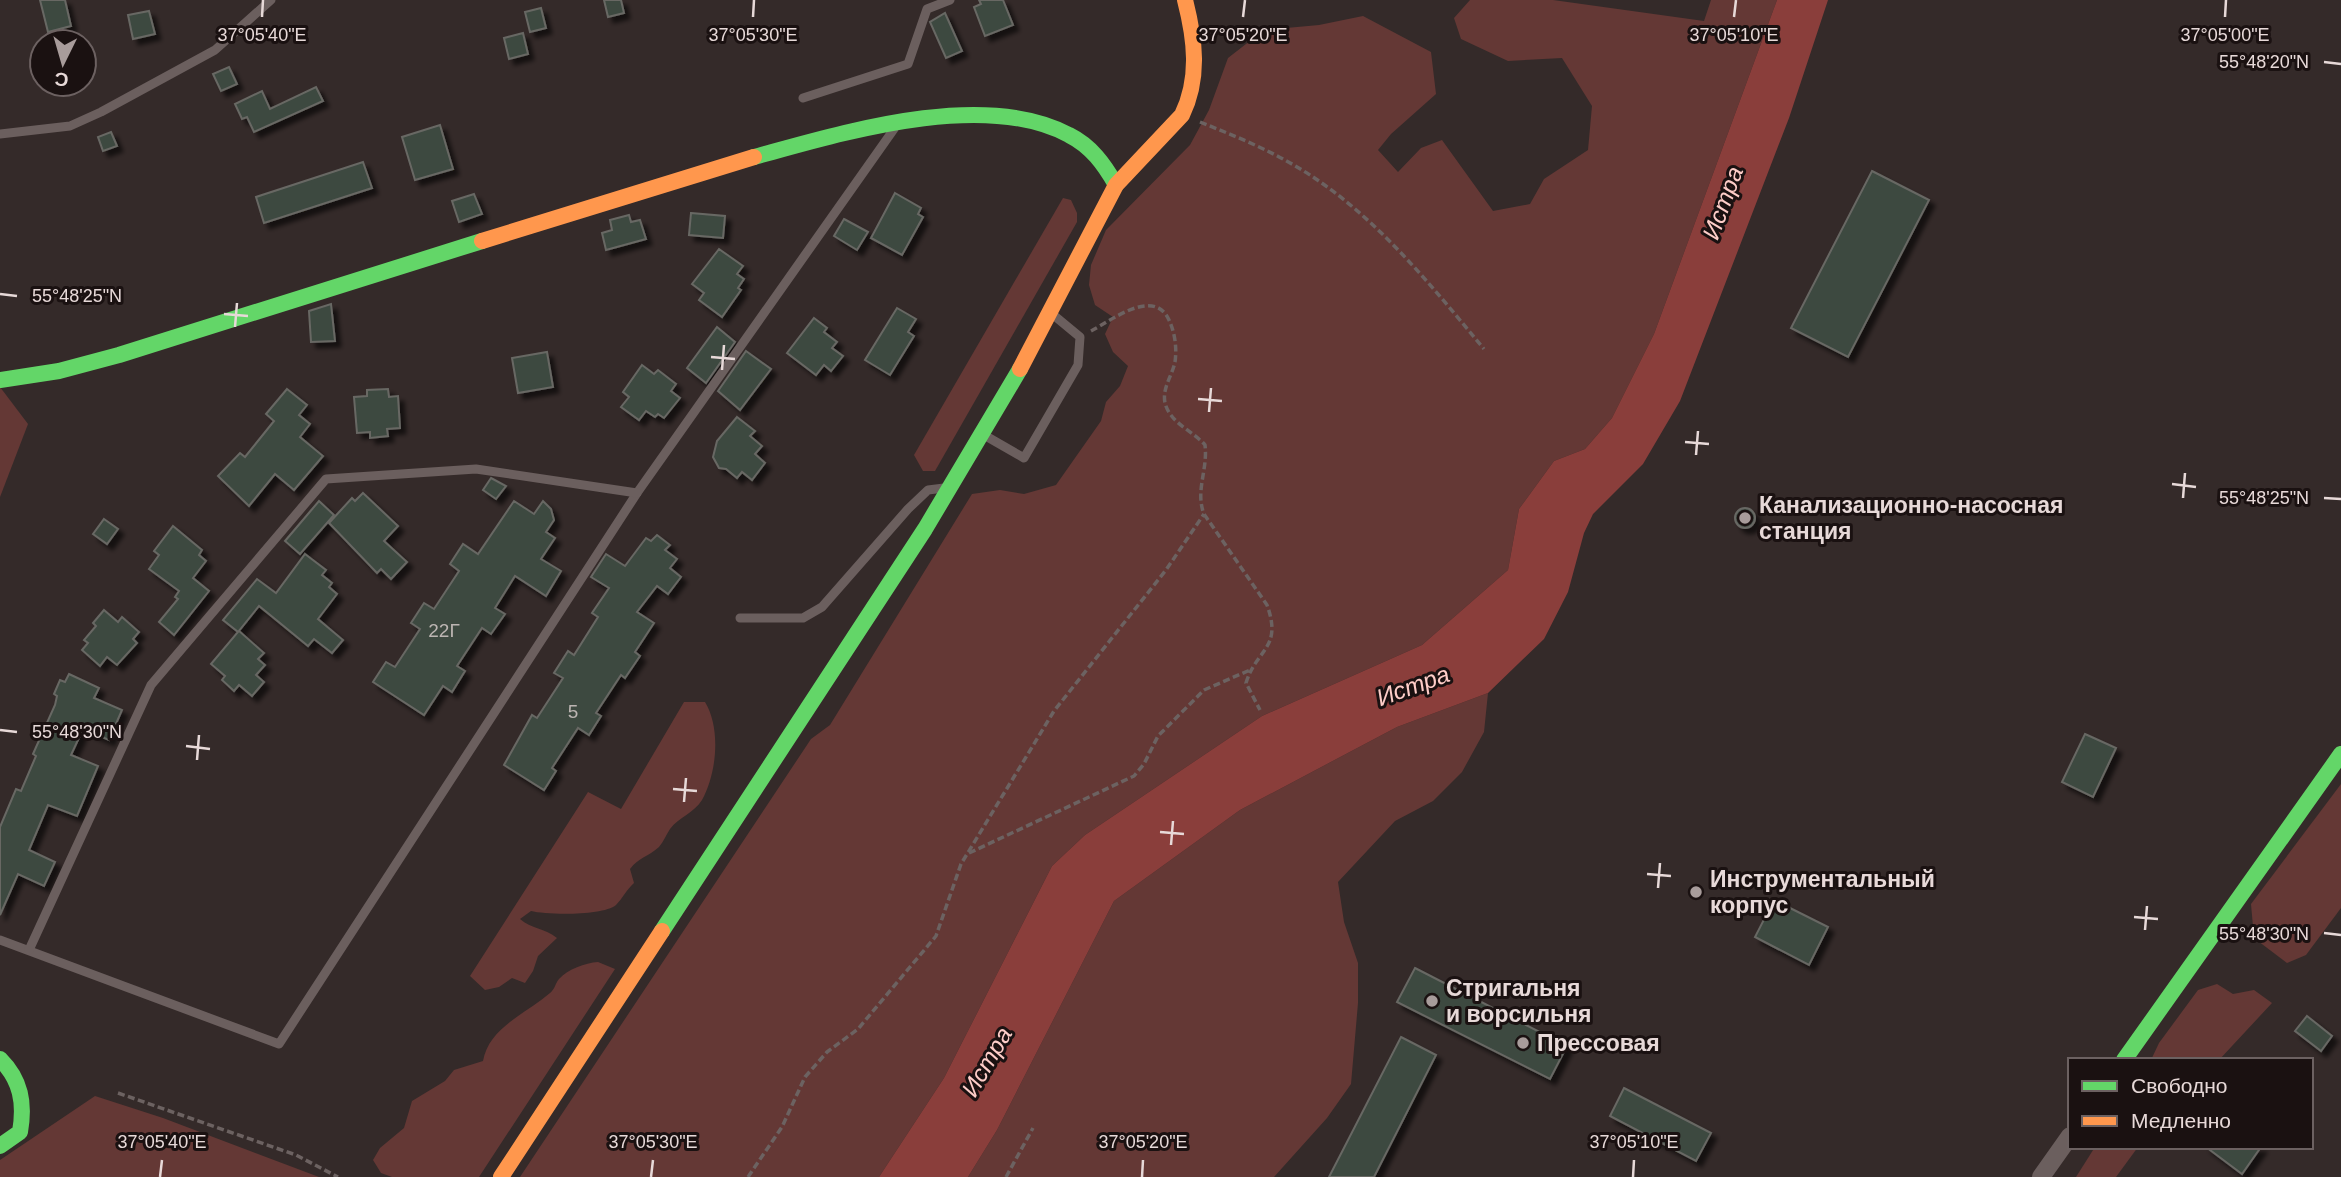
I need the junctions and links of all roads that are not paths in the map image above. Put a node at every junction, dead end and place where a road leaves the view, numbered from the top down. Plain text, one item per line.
1 (271, 0) edge
2 (950, 0) edge
3 (1185, 0) edge
4 (803, 99) dead end
5 (899, 122) junction
6 (0, 134) edge
7 (1116, 185) junction
8 (1049, 312) junction
9 (0, 380) edge
10 (981, 433) junction
11 (949, 487) junction
12 (637, 493) junction
13 (740, 618) dead end
14 (2341, 754) edge
15 (0, 940) edge
16 (29, 950) junction
17 (2125, 1058) edge
18 (0, 1059) edge
19 (2068, 1139) edge
20 (0, 1146) edge
21 (501, 1177) edge
22 (2041, 1177) edge

1 - 6 lane
2 - 4 lane
3 - 7 street
5 - 7 street
5 - 9 street
5 - 12 lane
7 - 8 street
8 - 10 street
8 - 10 lane
10 - 11 street
11 - 13 lane
11 - 21 street
12 - 16 lane
12 - 16 lane
14 - 17 street
15 - 16 lane
18 - 20 street
19 - 22 street

